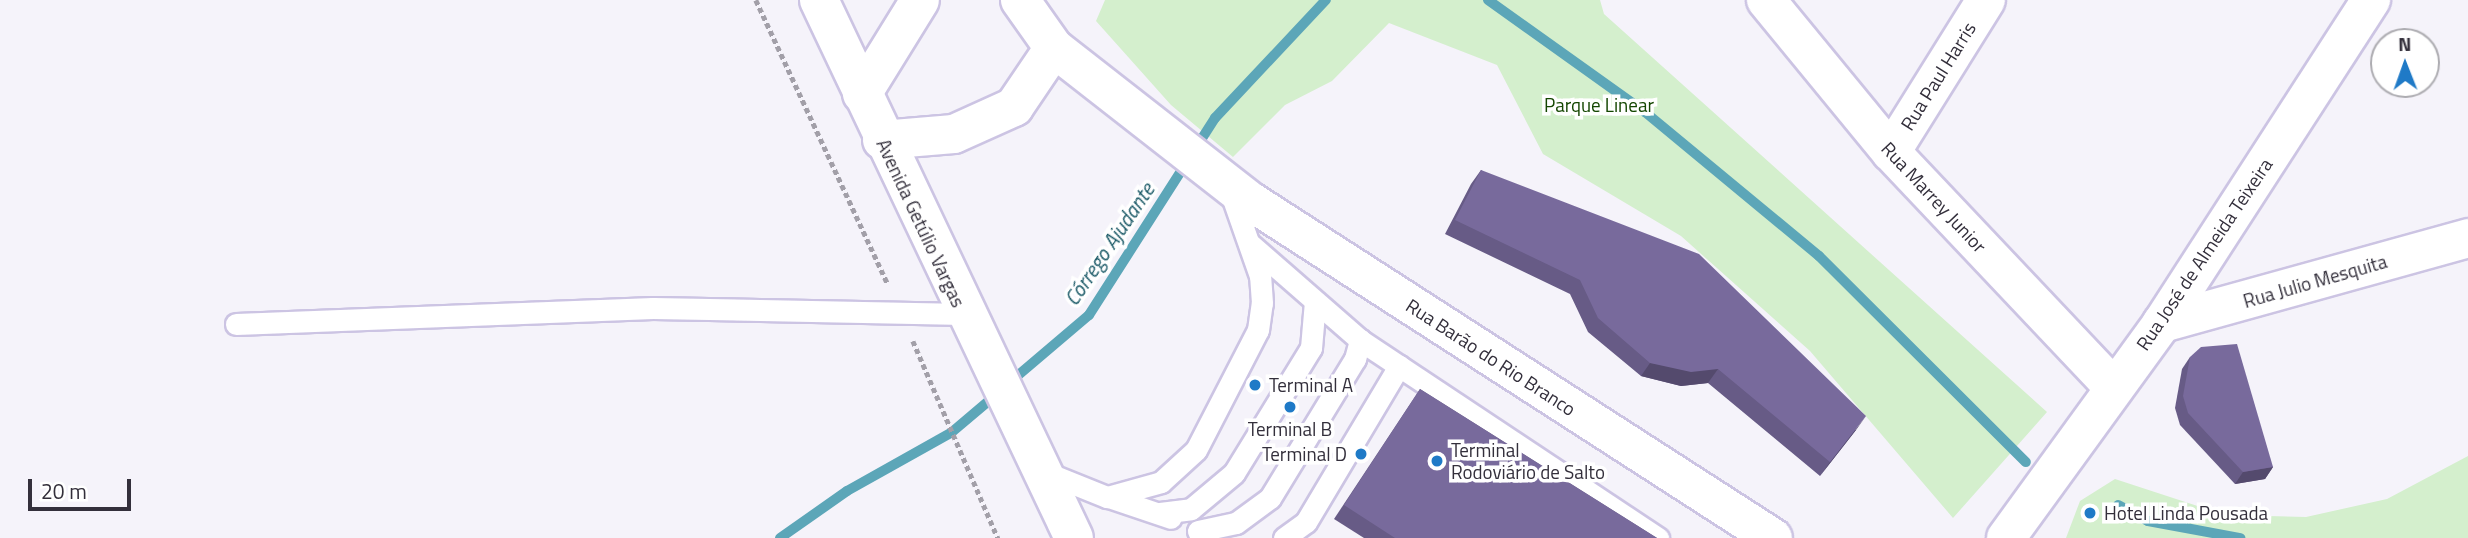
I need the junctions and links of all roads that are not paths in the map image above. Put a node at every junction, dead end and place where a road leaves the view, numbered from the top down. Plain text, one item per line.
1 (819, 0) edge
2 (1766, 0) edge
3 (1986, 0) edge
4 (2371, 0) edge
5 (928, 2) edge
6 (1029, 17) edge
7 (862, 94) junction
8 (882, 140) junction
9 (1891, 152) junction
10 (1220, 176) junction
11 (2468, 238) edge
12 (1250, 244) junction
13 (1315, 300) junction
14 (965, 314) junction
15 (2162, 323) junction
16 (236, 324) dead end
17 (1360, 340) junction
18 (1399, 366) junction
19 (2112, 386) junction
20 (1037, 458) junction
21 (1107, 497) junction
22 (1160, 513) junction
23 (1204, 534) edge
24 (1074, 538) edge
25 (1284, 538) edge
26 (1658, 538) edge
27 (1773, 538) edge
28 (2006, 538) edge

1 - 7 main road, Avenida Getúlio Vargas
2 - 9 main road, Rua Marrey Junior
3 - 9 main road, Rua Paul Harris
4 - 15 main road, Rua José de Almeida Teixeira
5 - 7 main road
6 - 8 main road
6 - 10 main road
7 - 8 main road, Avenida Getúlio Vargas
8 - 14 main road, Avenida Getúlio Vargas
9 - 19 main road, Rua Marrey Junior
10 - 12 lane
10 - 27 main road, Rua Barão do Rio Branco
11 - 15 main road, Rua Julio Mesquita
12 - 13 lane
12 - 21 lane
13 - 17 lane
13 - 22 lane
14 - 16 lane
14 - 20 main road, Avenida Getúlio Vargas
15 - 19 main road, Rua José de Almeida Teixeira
17 - 18 lane
17 - 23 lane
18 - 25 lane
18 - 26 lane
19 - 28 main road, Rua José de Almeida Teixeira
20 - 21 lane
20 - 24 main road, Avenida Getúlio Vargas
21 - 22 lane
22 - 23 lane

